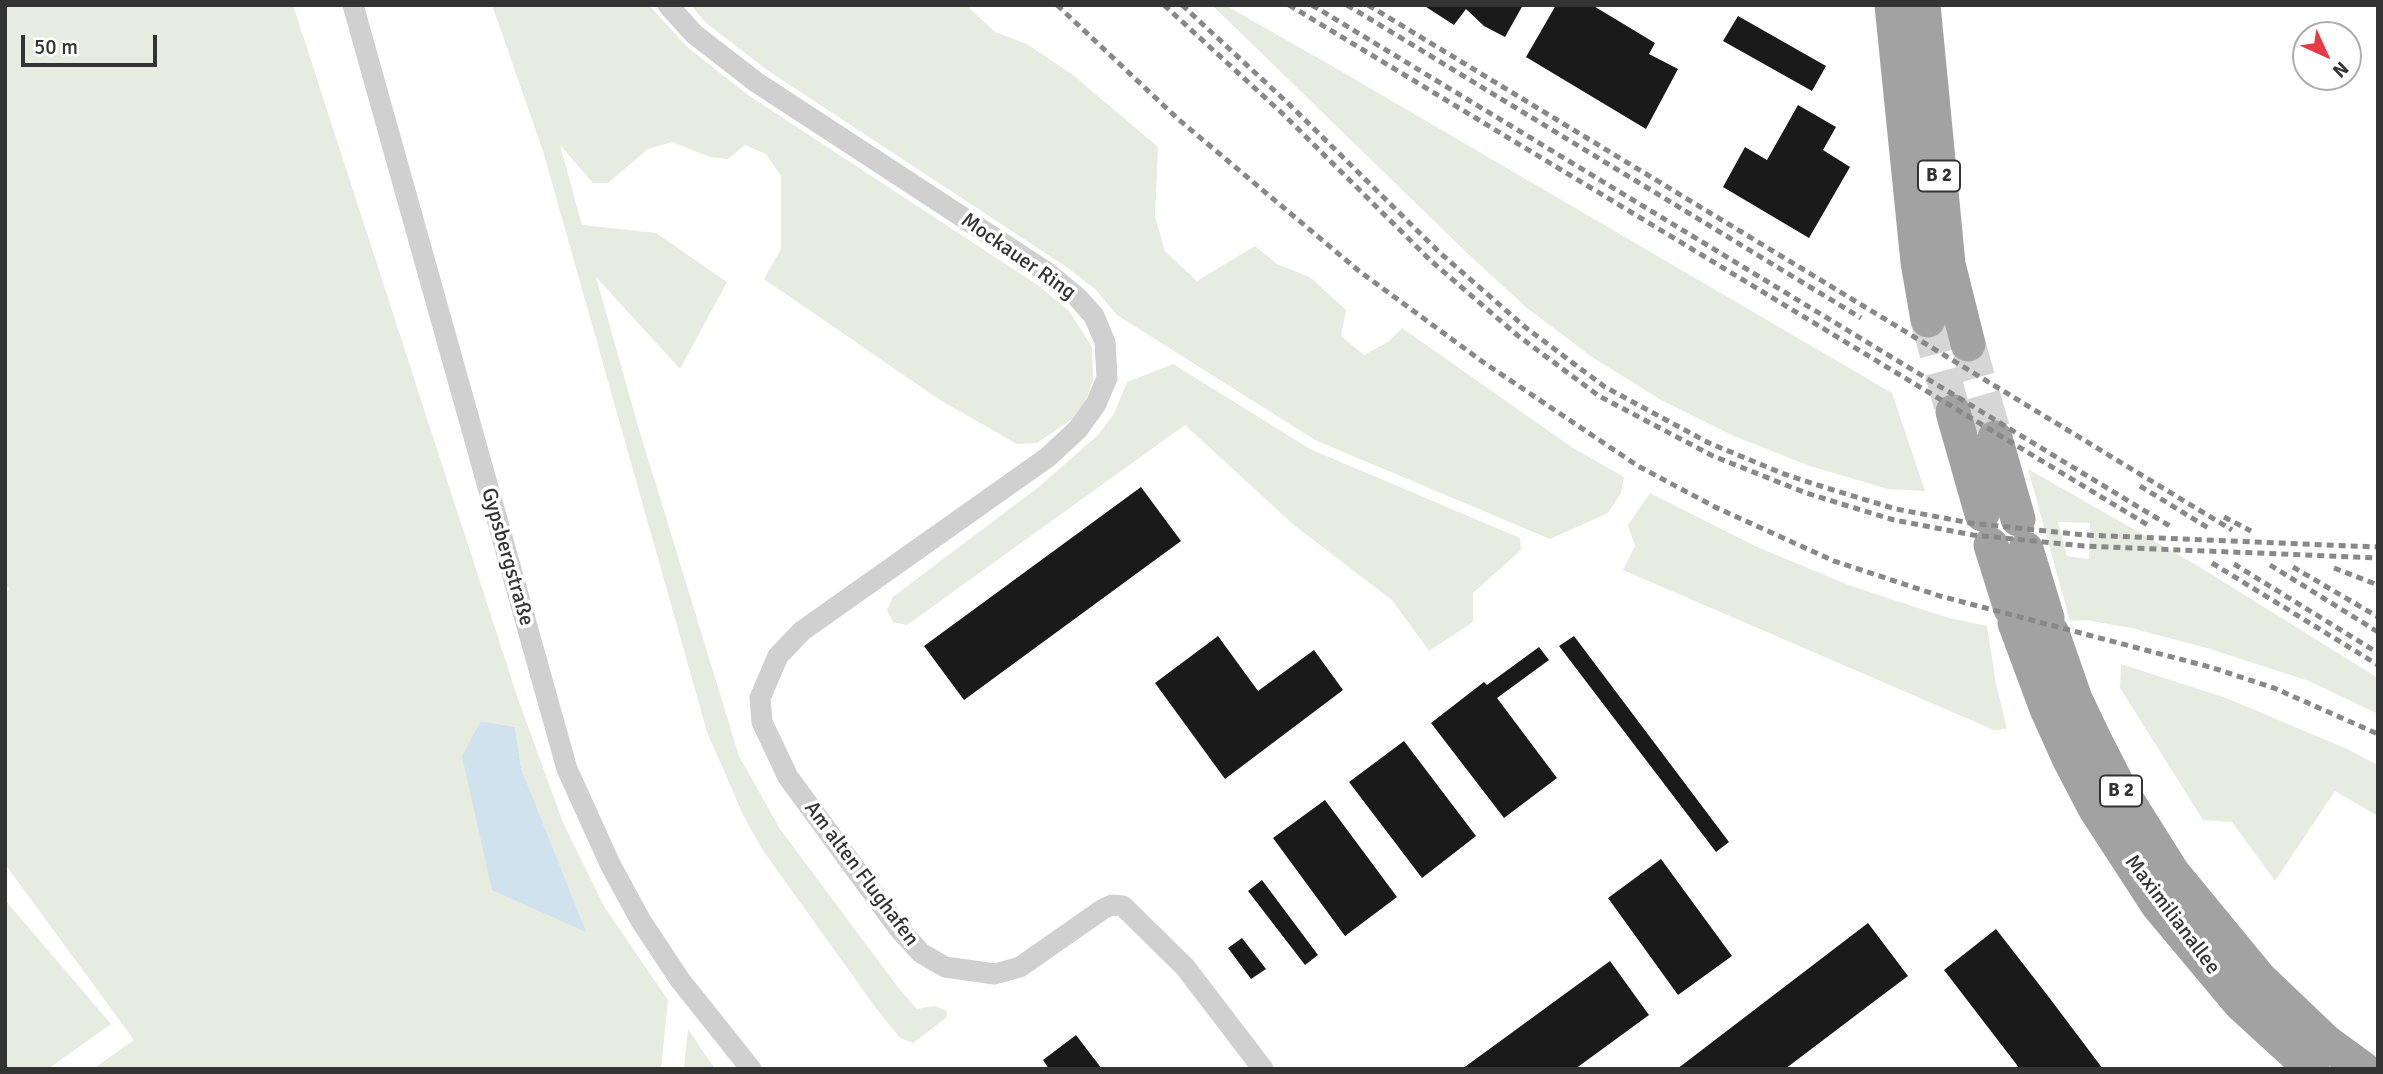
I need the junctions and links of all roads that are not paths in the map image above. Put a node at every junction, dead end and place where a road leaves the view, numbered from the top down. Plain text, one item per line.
1 (353, 5) edge
2 (668, 5) edge
3 (1892, 5) edge
4 (1923, 5) edge
5 (1928, 320) tunnel mouth
6 (1968, 344) tunnel mouth
7 (1953, 412) tunnel mouth
8 (1994, 438) tunnel mouth
9 (839, 605) joint
10 (2031, 620) junction
11 (751, 1069) edge
12 (1263, 1069) edge
13 (2312, 1069) edge
14 (2363, 1069) edge

1 - 11 street, Gypsbergstraße
2 - 9 street, Mockauer Ring
3 - 5 highway, B 2
4 - 6 highway, B 2
7 - 10 highway, Maximilianallee / B 2
8 - 10 highway, B 2
9 - 12 street, Am alten Flughafen
10 - 13 highway, Maximilianallee / B 2
10 - 14 highway, B 2

